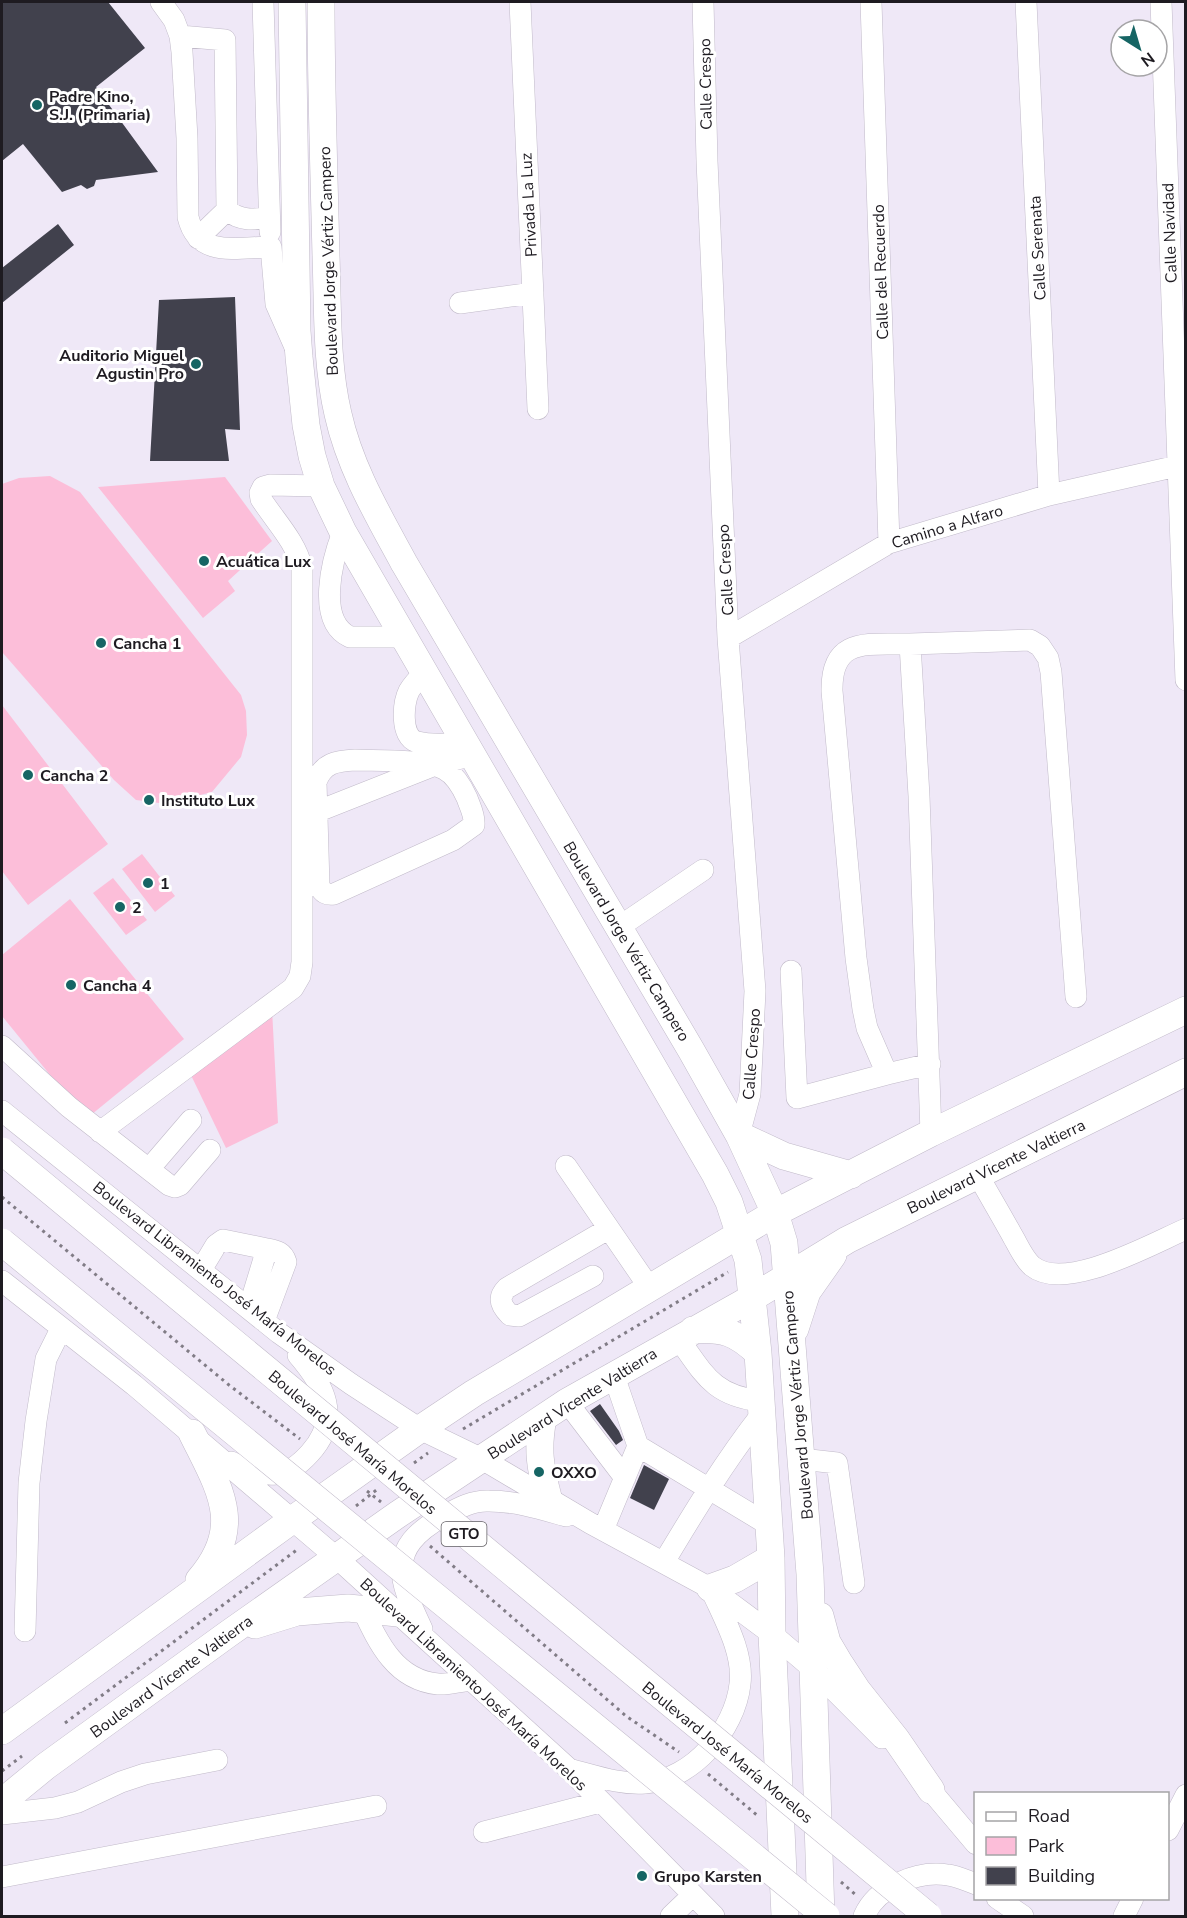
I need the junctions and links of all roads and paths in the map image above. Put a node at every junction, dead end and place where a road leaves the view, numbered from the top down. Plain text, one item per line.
1 (161, 2) edge
2 (263, 2) edge
3 (292, 2) edge
4 (321, 2) edge
5 (520, 2) edge
6 (703, 2) edge
7 (872, 2) edge
8 (1026, 2) edge
9 (1161, 2) edge
10 (180, 36) junction
11 (227, 210) junction
12 (269, 217) junction
13 (198, 238) junction
14 (271, 247) junction
15 (533, 293) junction
16 (460, 303) dead end
17 (299, 357) junction
18 (538, 409) dead end
19 (1181, 465) edge
20 (321, 486) junction
21 (1049, 495) junction
22 (343, 532) junction
23 (889, 543) junction
24 (405, 637) junction
25 (728, 638) junction
26 (910, 644) junction
27 (424, 672) junction
28 (1185, 680) edge
29 (468, 749) junction
30 (435, 765) junction
31 (310, 814) junction
32 (703, 870) dead end
33 (312, 887) junction
34 (619, 927) junction
35 (791, 971) dead end
36 (1076, 997) dead end
37 (1185, 1010) edge
38 (2, 1046) edge
39 (691, 1050) junction
40 (930, 1064) junction
41 (1185, 1072) edge
42 (886, 1074) junction
43 (661, 1083) junction
44 (2, 1111) edge
45 (191, 1120) dead end
46 (100, 1131) junction
47 (931, 1133) junction
48 (739, 1135) junction
49 (2, 1150) edge
50 (210, 1150) dead end
51 (566, 1166) dead end
52 (149, 1169) junction
53 (851, 1175) junction
54 (978, 1175) junction
55 (2, 1197) edge
56 (775, 1213) junction
57 (608, 1229) junction
58 (1185, 1229) edge
59 (739, 1233) junction
60 (847, 1240) junction
61 (2, 1242) edge
62 (748, 1260) junction
63 (201, 1270) junction
64 (593, 1276) dead end
65 (786, 1276) junction
66 (2, 1281) edge
67 (649, 1287) junction
68 (752, 1298) junction
69 (264, 1320) junction
70 (61, 1329) junction
71 (686, 1334) junction
72 (791, 1341) junction
73 (758, 1353) junction
74 (614, 1376) junction
75 (567, 1402) junction
76 (761, 1408) junction
77 (543, 1418) junction
78 (420, 1429) junction
79 (192, 1434) junction
80 (445, 1440) junction
81 (638, 1446) junction
82 (313, 1449) junction
83 (219, 1458) junction
84 (482, 1459) junction
85 (801, 1459) junction
86 (408, 1467) dead end
87 (624, 1478) junction
88 (362, 1486) junction
89 (381, 1487) dead end
90 (708, 1489) junction
91 (548, 1497) junction
92 (355, 1506) dead end
93 (397, 1515) junction
94 (292, 1520) junction
95 (769, 1525) junction
96 (596, 1526) junction
97 (416, 1534) junction
98 (313, 1538) junction
99 (337, 1558) junction
100 (771, 1558) junction
101 (664, 1562) junction
102 (810, 1574) junction
103 (854, 1583) dead end
104 (710, 1588) junction
105 (181, 1600) junction
106 (362, 1608) junction
107 (398, 1613) junction
108 (25, 1631) dead end
109 (228, 1634) junction
110 (772, 1634) junction
111 (428, 1642) junction
112 (813, 1669) junction
113 (471, 1680) junction
114 (58, 1729) dead end
115 (2, 1731) edge
116 (38, 1758) junction
117 (217, 1760) dead end
118 (694, 1762) junction
119 (568, 1768) junction
120 (2, 1771) edge
121 (931, 1790) junction
122 (2, 1794) edge
123 (1185, 1795) edge
124 (2, 1802) edge
125 (600, 1802) junction
126 (376, 1806) dead end
127 (2, 1814) edge
128 (1169, 1826) edge
129 (484, 1832) dead end
130 (782, 1836) junction
131 (974, 1843) edge
132 (818, 1862) junction
133 (2, 1877) edge
134 (974, 1884) edge
135 (693, 1895) junction
136 (998, 1900) edge
137 (1021, 1900) edge
138 (1132, 1900) edge
139 (866, 1911) edge
140 (671, 1917) edge
141 (714, 1917) edge
142 (785, 1917) edge
143 (821, 1917) edge
144 (826, 1917) edge
145 (928, 1917) edge
146 (1023, 1917) edge
147 (1035, 1917) edge
148 (1124, 1917) edge

1 - 10 street
2 - 12 street
3 - 17 main road, Boulevard Jorge Vértiz Campero
4 - 34 main road, Boulevard Jorge Vértiz Campero
5 - 15 street, Privada La Luz
6 - 25 street, Calle Crespo
7 - 23 street, Calle del Recuerdo
8 - 21 street, Calle Serenata
9 - 19 street, Calle Navidad
10 - 11 street
10 - 13 street
11 - 12 street
11 - 13 street
12 - 14 street
13 - 14 street
14 - 17 street
15 - 16 street
15 - 18 street, Privada La Luz
17 - 20 main road, Boulevard Jorge Vértiz Campero
19 - 21 street, Camino a Alfaro
19 - 28 street, Calle Navidad
20 - 22 main road, Boulevard Jorge Vértiz Campero
20 - 31 street
21 - 23 street, Camino a Alfaro
22 - 24 main road, Boulevard Jorge Vértiz Campero
22 - 24 street
23 - 25 street, Camino a Alfaro
24 - 27 main road, Boulevard Jorge Vértiz Campero
25 - 48 street, Calle Crespo
26 - 36 street
26 - 40 street
26 - 42 street
27 - 29 main road, Boulevard Jorge Vértiz Campero
27 - 29 street
29 - 30 street
29 - 43 main road, Boulevard Jorge Vértiz Campero
30 - 31 street
30 - 31 street
30 - 33 street
31 - 33 street
32 - 34 street
33 - 46 street
34 - 39 main road, Boulevard Jorge Vértiz Campero
35 - 42 street
37 - 47 main road
38 - 46 street
39 - 43 main road
39 - 48 main road, Boulevard Jorge Vértiz Campero
40 - 42 street
40 - 47 street
41 - 54 main road, Boulevard Vicente Valtierra
43 - 59 main road, Boulevard Jorge Vértiz Campero
44 - 63 street, Boulevard Libramiento José María Morelos
45 - 52 street
46 - 52 street
47 - 53 main road
48 - 53 main road
48 - 56 main road, Boulevard Jorge Vértiz Campero
49 - 145 main road, Boulevard José María Morelos / GTO, bridge
50 - 52 street
51 - 57 street
53 - 56 main road
54 - 58 street
54 - 60 main road, Boulevard Vicente Valtierra
55 - 82 path
56 - 59 main road
56 - 65 main road, Boulevard Jorge Vértiz Campero
57 - 64 street
57 - 67 street
59 - 62 main road, Boulevard Jorge Vértiz Campero
59 - 67 main road
60 - 65 main road, Boulevard Vicente Valtierra
60 - 72 main road
61 - 144 main road, bridge
62 - 68 main road, Boulevard Jorge Vértiz Campero
62 - 80 path, Boulevard Vicente Valtierra
63 - 69 street, Boulevard Libramiento José María Morelos
63 - 69 street
65 - 68 main road, Boulevard Vicente Valtierra
65 - 72 main road, Boulevard Jorge Vértiz Campero
66 - 70 street, Boulevard Libramiento José María Morelos
67 - 78 main road
68 - 71 main road, Boulevard Vicente Valtierra
68 - 73 main road, Boulevard Jorge Vértiz Campero
69 - 78 street, Boulevard Libramiento José María Morelos
69 - 82 street
70 - 79 street, Boulevard Libramiento José María Morelos
70 - 108 street
71 - 73 main road
71 - 74 main road, Boulevard Vicente Valtierra
71 - 76 street
72 - 85 main road, Boulevard Jorge Vértiz Campero
73 - 76 main road, Boulevard Jorge Vértiz Campero
74 - 75 main road, Boulevard Vicente Valtierra
74 - 81 street
75 - 77 main road, Boulevard Vicente Valtierra
75 - 87 street
76 - 90 street
76 - 95 main road, Boulevard Jorge Vértiz Campero
77 - 84 main road, Boulevard Vicente Valtierra
77 - 91 main road
78 - 80 street, Boulevard Libramiento José María Morelos
78 - 88 main road
79 - 83 street, Boulevard Libramiento José María Morelos
79 - 105 main road
80 - 84 street, Boulevard Libramiento José María Morelos
80 - 86 path, Boulevard Vicente Valtierra
81 - 87 street
81 - 90 street
82 - 83 street
83 - 94 street, Boulevard Libramiento José María Morelos
84 - 91 street, Boulevard Libramiento José María Morelos
84 - 93 main road, Boulevard Vicente Valtierra
85 - 102 main road, Boulevard Jorge Vértiz Campero
85 - 103 street
87 - 96 street
88 - 89 path
88 - 92 path
88 - 93 path
88 - 94 main road
90 - 95 street
90 - 101 street
91 - 96 street, Boulevard Libramiento José María Morelos
93 - 99 main road, Boulevard Vicente Valtierra
94 - 98 street, Boulevard Libramiento José María Morelos
94 - 105 main road
95 - 100 main road, Boulevard Jorge Vértiz Campero
96 - 97 street
96 - 101 street, Boulevard Libramiento José María Morelos
97 - 111 street
97 - 118 path
98 - 99 street, Boulevard Libramiento José María Morelos
98 - 114 path, Boulevard Vicente Valtierra
99 - 107 street, Boulevard Libramiento José María Morelos
99 - 109 main road, Boulevard Vicente Valtierra
100 - 104 main road
100 - 110 main road, Boulevard Jorge Vértiz Campero
101 - 104 street, Boulevard Libramiento José María Morelos
102 - 112 main road, Boulevard Jorge Vértiz Campero
102 - 121 main road
104 - 110 street, Boulevard Libramiento José María Morelos
104 - 118 street
105 - 115 main road
106 - 107 main road
106 - 109 main road
106 - 113 street
107 - 111 street, Boulevard Libramiento José María Morelos
109 - 116 main road, Boulevard Vicente Valtierra
110 - 112 street, Boulevard Libramiento José María Morelos
110 - 130 main road, Boulevard Jorge Vértiz Campero
111 - 113 street, Boulevard Libramiento José María Morelos
112 - 121 street, Boulevard Libramiento José María Morelos
112 - 132 main road, Boulevard Jorge Vértiz Campero
113 - 119 street, Boulevard Libramiento José María Morelos
116 - 120 path
116 - 122 main road
116 - 124 main road, Boulevard Vicente Valtierra
117 - 127 street
118 - 119 street
118 - 130 path
119 - 125 street, Boulevard Libramiento José María Morelos
121 - 131 street, Boulevard Libramiento José María Morelos
123 - 128 street
125 - 129 street
125 - 135 street, Boulevard Libramiento José María Morelos
126 - 133 street
130 - 142 main road, Boulevard Jorge Vértiz Campero
132 - 139 path
132 - 143 main road, Boulevard Jorge Vértiz Campero
134 - 139 street
135 - 140 street
135 - 141 street, Boulevard Libramiento José María Morelos
136 - 146 street
137 - 147 street
138 - 148 street

